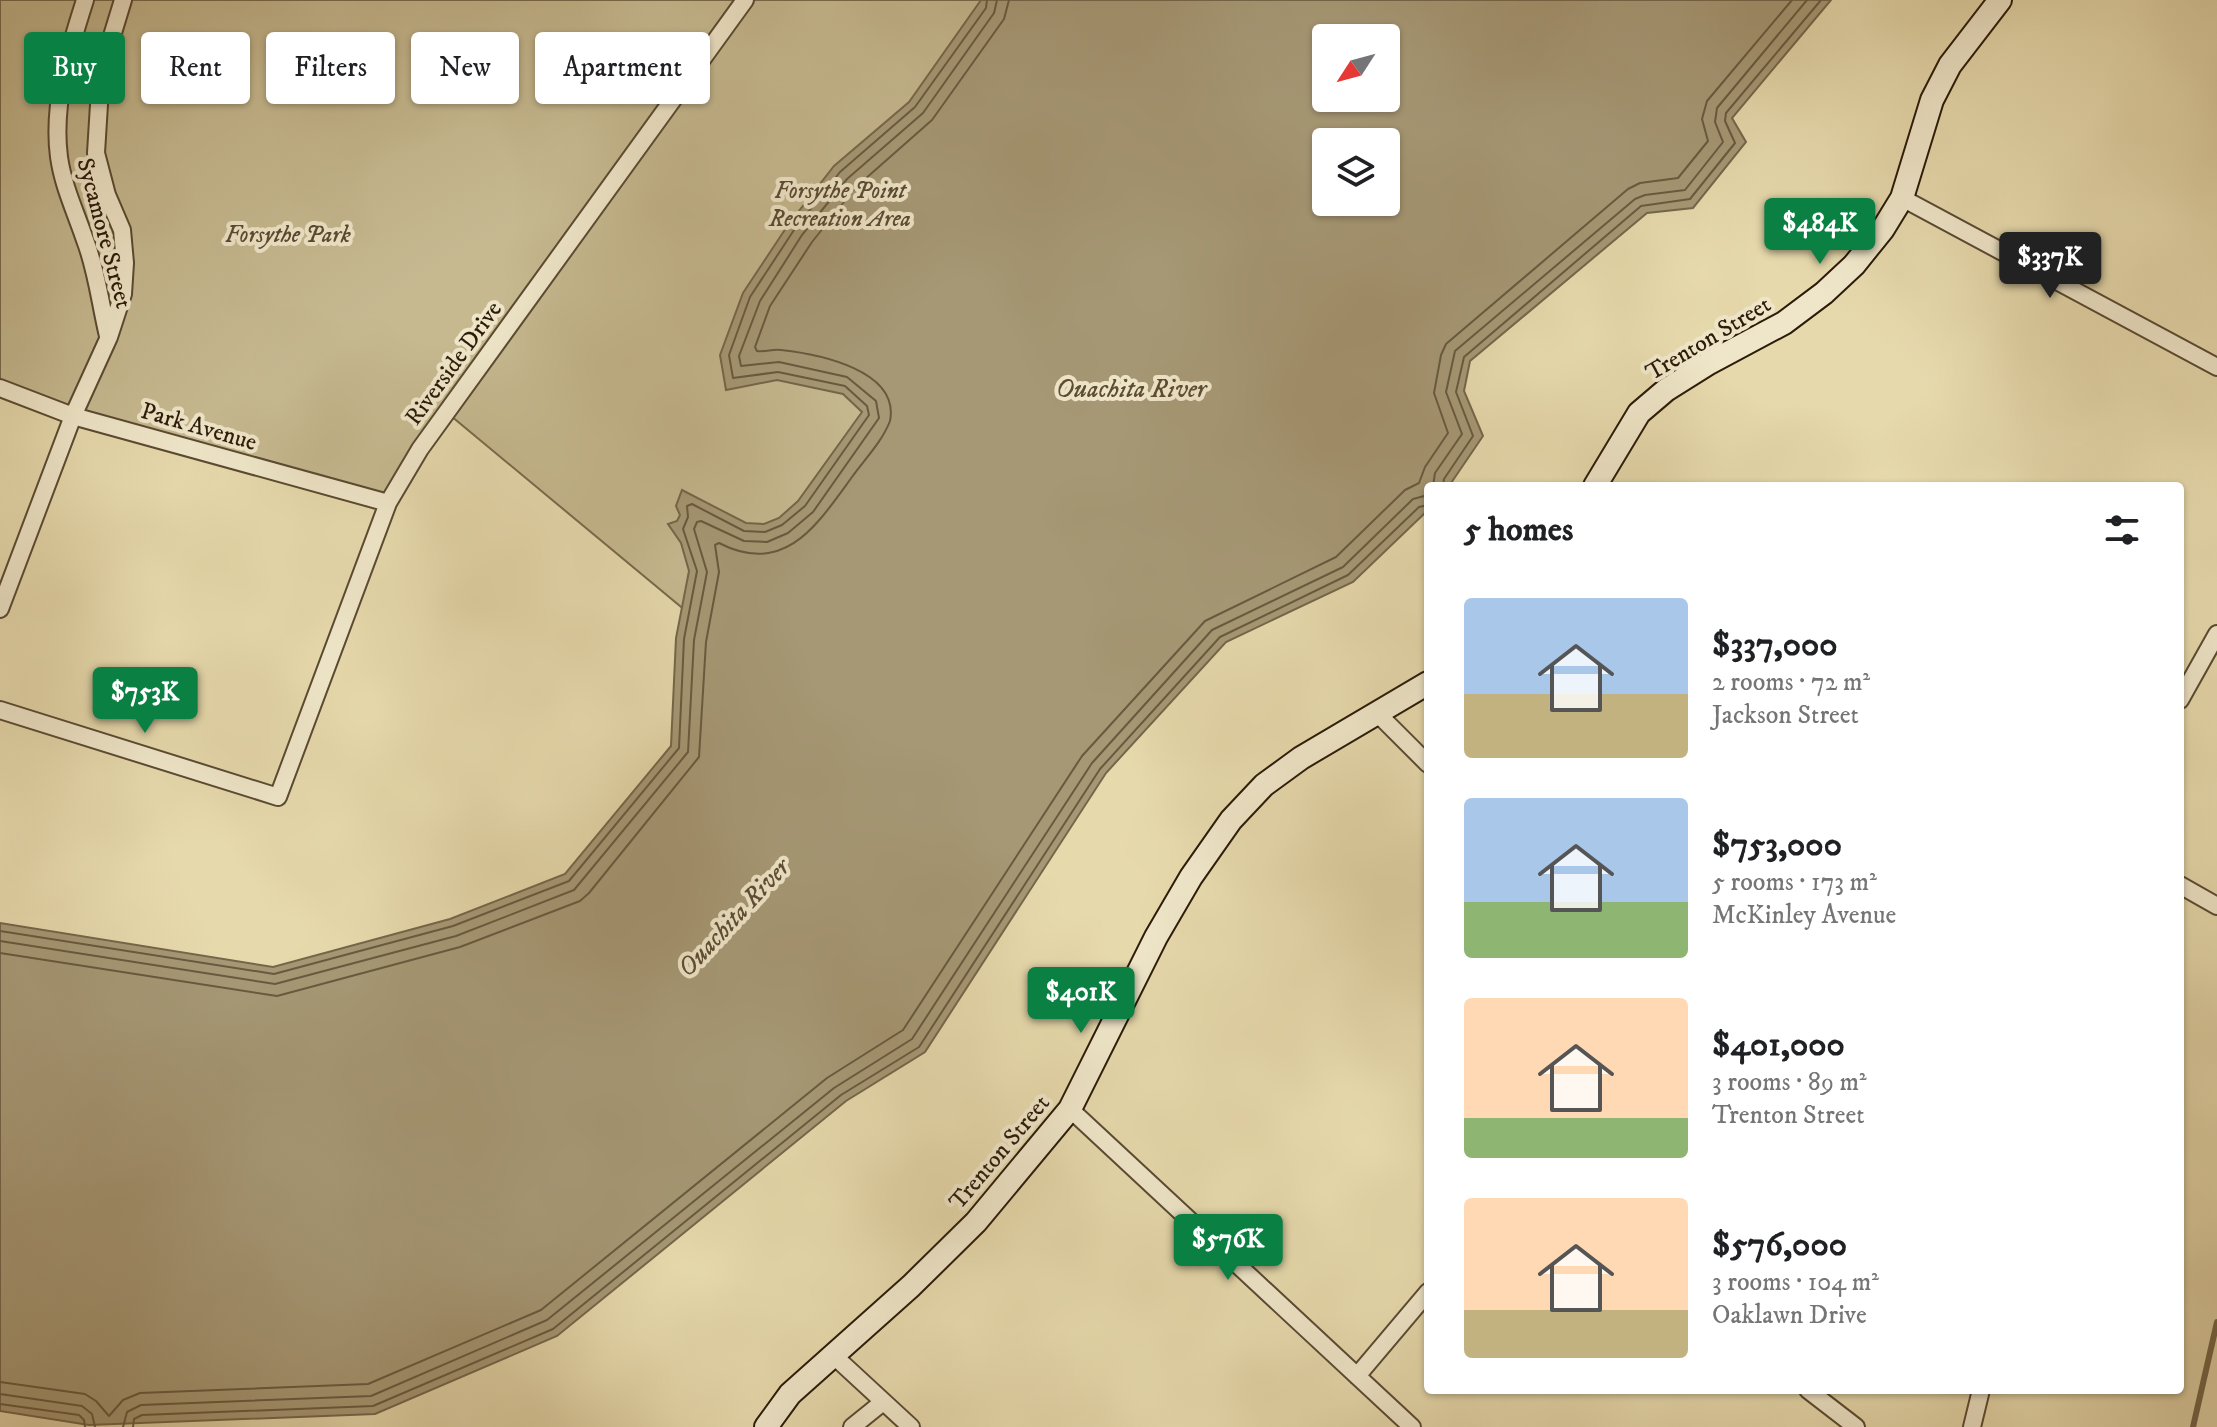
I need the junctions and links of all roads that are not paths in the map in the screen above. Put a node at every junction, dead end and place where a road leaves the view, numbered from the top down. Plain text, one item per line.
1 (85, 0) edge
2 (123, 0) edge
3 (745, 0) edge
4 (2000, 0) edge
5 (74, 32) edge
6 (113, 32) edge
7 (61, 104) edge
8 (98, 104) edge
9 (1902, 198) junction
10 (109, 337) junction
11 (2217, 367) edge
12 (0, 388) edge
13 (73, 416) junction
14 (1597, 482) edge
15 (388, 503) junction
16 (0, 609) edge
17 (2217, 634) edge
18 (1424, 685) edge
19 (2184, 693) edge
20 (0, 710) edge
21 (1378, 714) junction
22 (1424, 760) edge
23 (2184, 887) edge
24 (2217, 906) edge
25 (1070, 1109) junction
26 (1424, 1297) edge
27 (833, 1355) junction
28 (1357, 1376) junction
29 (1813, 1394) edge
30 (1980, 1394) edge
31 (883, 1402) junction
32 (766, 1427) edge
33 (852, 1427) edge
34 (911, 1427) edge
35 (1412, 1427) edge
36 (1856, 1427) edge
37 (1972, 1427) edge

1 - 5 street, Sycamore Street
2 - 6 street, Sycamore Street
3 - 15 street, Riverside Drive
4 - 9 street, Trenton Street
7 - 10 street, Sycamore Street
8 - 10 street, Sycamore Street
9 - 11 street
9 - 14 street, Trenton Street
10 - 13 street, Sycamore Street
12 - 13 street, Park Avenue
13 - 15 street, Park Avenue
13 - 16 street, Sycamore Street
15 - 20 street, Riverside Drive
17 - 19 street
18 - 21 street, Trenton Street
21 - 22 street
21 - 25 street, Trenton Street
23 - 24 street
25 - 27 street, Trenton Street
25 - 28 street
26 - 28 street
27 - 31 street
27 - 32 street, Trenton Street
28 - 35 street
29 - 36 street
30 - 37 street
31 - 33 street
31 - 34 street

